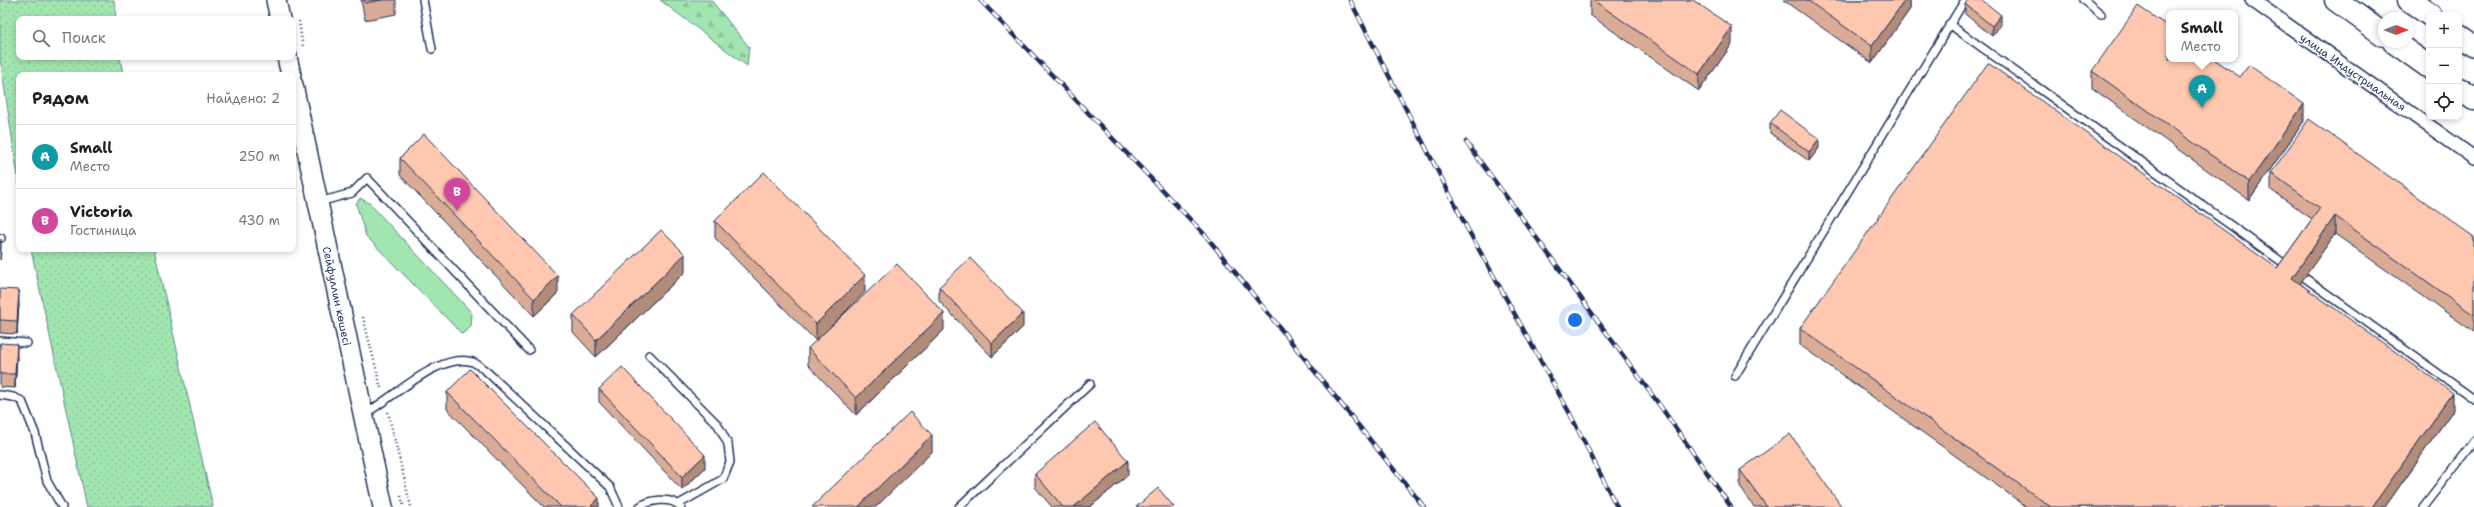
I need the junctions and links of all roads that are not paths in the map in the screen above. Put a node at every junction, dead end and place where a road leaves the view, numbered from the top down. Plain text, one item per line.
1 (276, 0) edge
2 (423, 0) edge
3 (1965, 0) edge
4 (2084, 0) edge
5 (2252, 0) edge
6 (2336, 0) edge
7 (2409, 0) edge
8 (2426, 12) edge
9 (2101, 14) dead end
10 (279, 16) edge
11 (1949, 24) junction
12 (2378, 31) edge
13 (2462, 37) edge
14 (2474, 46) edge
15 (2402, 48) edge
16 (432, 49) dead end
17 (288, 60) edge
18 (2426, 65) edge
19 (290, 72) edge
20 (2462, 91) edge
21 (2474, 99) edge
22 (296, 100) edge
23 (2474, 158) edge
24 (317, 203) junction
25 (0, 341) edge
26 (27, 343) dead end
27 (529, 350) dead end
28 (649, 355) dead end
29 (1735, 376) dead end
30 (1090, 384) dead end
31 (0, 395) edge
32 (2474, 399) edge
33 (363, 414) junction
34 (2474, 441) edge
35 (680, 506) edge
36 (62, 507) edge
37 (383, 507) edge
38 (619, 507) edge
39 (639, 507) edge
40 (959, 507) edge
41 (2423, 507) edge

1 - 10 main road
2 - 16 lane
3 - 11 lane
4 - 9 lane
5 - 23 street, улица Индустриальная
6 - 12 highway
7 - 8 highway
11 - 29 lane
11 - 32 lane
13 - 14 highway
15 - 18 highway
17 - 19 main road
20 - 21 highway
22 - 24 main road, Сейфуллин көшесі
24 - 27 lane
24 - 33 main road, Сейфуллин көшесі
25 - 26 lane
28 - 35 lane
30 - 40 lane
31 - 36 lane
33 - 37 main road, Сейфуллин көшесі
33 - 38 lane
34 - 41 lane
35 - 39 lane

